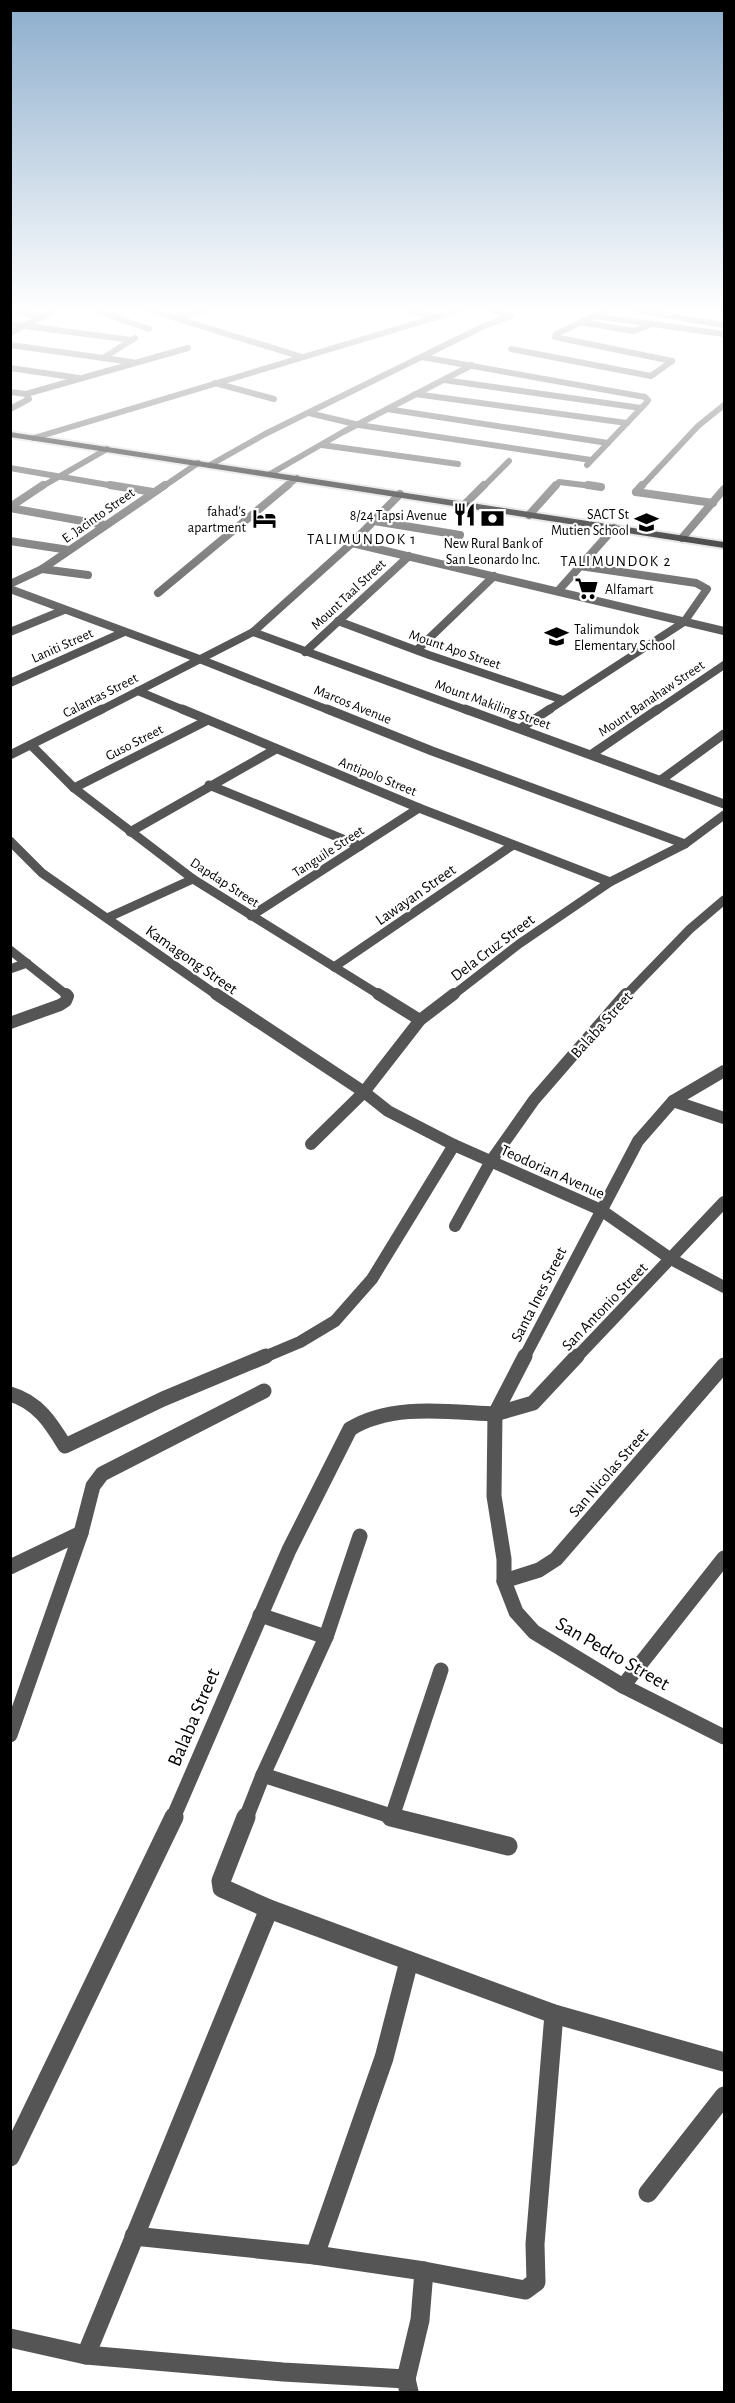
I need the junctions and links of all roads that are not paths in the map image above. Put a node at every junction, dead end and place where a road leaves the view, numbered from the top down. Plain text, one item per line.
1 (86, 422) edge
2 (293, 422) edge
3 (346, 422) edge
4 (364, 422) edge
5 (468, 422) edge
6 (621, 422) edge
7 (703, 422) edge
8 (627, 423) joint
9 (359, 425) junction
10 (10, 434) edge
11 (34, 438) junction
12 (608, 443) junction
13 (322, 445) junction
14 (107, 449) junction
15 (509, 461) dead end
16 (198, 463) junction
17 (458, 464) dead end
18 (210, 465) junction
19 (12, 468) edge
20 (270, 474) junction
21 (56, 477) junction
22 (297, 478) junction
23 (601, 487) dead end
24 (724, 489) edge
25 (153, 492) junction
26 (400, 494) junction
27 (713, 503) junction
28 (465, 504) junction
29 (10, 508) edge
30 (529, 515) junction
31 (374, 521) junction
32 (105, 525) junction
33 (614, 528) junction
34 (460, 536) dead end
35 (682, 538) junction
36 (10, 541) edge
37 (352, 543) junction
38 (724, 545) edge
39 (69, 550) junction
40 (409, 556) junction
41 (580, 566) junction
42 (42, 569) junction
43 (88, 575) dead end
44 (494, 576) junction
45 (10, 584) edge
46 (10, 589) edge
47 (558, 591) junction
48 (158, 593) dead end
49 (64, 610) junction
50 (338, 621) junction
51 (684, 622) junction
52 (10, 632) edge
53 (124, 632) junction
54 (253, 632) junction
55 (724, 632) edge
56 (417, 651) junction
57 (305, 652) junction
58 (202, 660) junction
59 (724, 665) edge
60 (10, 683) edge
61 (138, 691) junction
62 (563, 700) junction
63 (207, 720) junction
64 (521, 728) junction
65 (724, 734) edge
66 (31, 745) junction
67 (276, 749) junction
68 (10, 754) edge
69 (592, 754) junction
70 (661, 780) junction
71 (210, 785) junction
72 (74, 788) junction
73 (724, 804) edge
74 (419, 808) junction
75 (724, 815) edge
76 (130, 832) junction
77 (10, 841) edge
78 (685, 844) junction
79 (513, 845) junction
80 (360, 846) junction
81 (194, 879) junction
82 (610, 882) junction
83 (724, 900) edge
84 (251, 916) junction
85 (107, 918) junction
86 (10, 950) edge
87 (27, 963) junction
88 (334, 967) junction
89 (10, 969) edge
90 (420, 1020) junction
91 (10, 1023) edge
92 (724, 1071) edge
93 (364, 1092) junction
94 (673, 1101) junction
95 (724, 1118) edge
96 (311, 1144) dead end
97 (454, 1145) junction
98 (491, 1161) junction
99 (724, 1202) edge
100 (601, 1210) junction
101 (455, 1226) dead end
102 (671, 1259) junction
103 (724, 1287) edge
104 (724, 1365) edge
105 (264, 1391) dead end
106 (10, 1394) edge
107 (495, 1414) junction
108 (81, 1533) junction
109 (360, 1536) dead end
110 (724, 1557) edge
111 (10, 1567) edge
112 (504, 1581) junction
113 (260, 1615) junction
114 (326, 1637) junction
115 (441, 1670) dead end
116 (623, 1686) junction
117 (10, 1735) edge
118 (724, 1737) edge
119 (262, 1775) junction
120 (392, 1817) junction
121 (508, 1845) dead end
122 (269, 1909) junction
123 (409, 1961) junction
124 (554, 2014) junction
125 (724, 2062) edge
126 (724, 2096) edge
127 (10, 2157) edge
128 (648, 2193) dead end
129 (135, 2236) junction
130 (315, 2255) junction
131 (424, 2271) junction
132 (10, 2338) edge
133 (86, 2355) junction
134 (408, 2386) edge

1 - 11 street
2 - 18 street
3 - 9 street
4 - 9 street
5 - 12 street
6 - 8 street
7 - 27 street
8 - 12 street
9 - 12 street
9 - 13 street
10 - 11 highway
11 - 14 highway
13 - 17 street
13 - 20 street
14 - 16 highway
14 - 21 street
15 - 28 street
16 - 18 highway
16 - 25 street, E. Jacinto Street
18 - 20 highway
19 - 21 street
20 - 22 highway
21 - 25 street
21 - 29 street
22 - 26 highway
22 - 48 street
23 - 30 street
24 - 27 street
25 - 32 street, E. Jacinto Street
26 - 28 highway
26 - 31 street, Calantas Street
27 - 35 street
28 - 30 highway
29 - 32 street
30 - 33 highway
31 - 34 street
31 - 37 street, Calantas Street
32 - 39 street, E. Jacinto Street
33 - 35 highway
33 - 41 street
35 - 38 highway
36 - 39 street
37 - 40 street
37 - 54 street, Calantas Street
39 - 42 street, E. Jacinto Street
40 - 44 street
40 - 50 street, Mount Taal Street
41 - 47 street
41 - 51 street
42 - 43 street
42 - 45 street, E. Jacinto Street
44 - 47 street
44 - 56 street
46 - 49 street, Marcos Avenue
47 - 51 street
49 - 52 street
49 - 53 street, Marcos Avenue
50 - 56 street, Mount Apo Street
50 - 57 street, Mount Taal Street
51 - 55 street
51 - 62 street
53 - 58 street, Marcos Avenue
53 - 60 street, Laniti Street
54 - 57 street, Mount Makiling Street
54 - 58 street, Calantas Street
56 - 62 street, Mount Apo Street
57 - 64 street, Mount Makiling Street
58 - 61 street, Calantas Street
58 - 78 street, Marcos Avenue
59 - 69 street, Mount Banahaw Street
61 - 63 street, Antipolo Street
61 - 66 street, Calantas Street
62 - 64 street
63 - 67 street, Antipolo Street
63 - 72 street, Guso Street
64 - 69 street, Mount Makiling Street
65 - 70 street
66 - 68 street, Calantas Street
66 - 72 street, Dapdap Street
67 - 71 street
67 - 74 street, Antipolo Street
69 - 70 street, Mount Makiling Street
70 - 73 street, Mount Makiling Street
71 - 76 street
71 - 80 street
72 - 76 street, Dapdap Street
74 - 79 street, Antipolo Street
74 - 80 street, Tanguile Street
75 - 78 street, Dela Cruz Street
76 - 81 street, Dapdap Street
77 - 85 street, Kamagong Street
78 - 82 street, Dela Cruz Street
79 - 82 street, Antipolo Street
79 - 88 street, Lawayan Street
80 - 84 street, Tanguile Street
81 - 84 street, Dapdap Street
81 - 85 street
82 - 90 street, Dela Cruz Street
83 - 98 street, Balaba Street
84 - 88 street, Dapdap Street
85 - 93 street, Kamagong Street
86 - 87 street
87 - 89 street
87 - 91 street
88 - 90 street, Dapdap Street
90 - 93 street, Dela Cruz Street
92 - 94 street, Santa Ines Street
93 - 96 street, Dela Cruz Street
93 - 97 street, Teodorian Avenue
94 - 95 street
94 - 100 street, Santa Ines Street
97 - 98 street, Teodorian Avenue
97 - 106 street
98 - 100 street, Teodorian Avenue
98 - 101 street, Balaba Street
99 - 102 street, San Antonio Street
100 - 102 street, Teodorian Avenue
100 - 107 street, Santa Ines Street
102 - 103 street, Teodorian Avenue
102 - 107 street, San Antonio Street
104 - 112 street, San Nicolas Street
105 - 108 street
107 - 112 street, Santa Ines Street
107 - 113 street, Balaba Street
108 - 111 street
108 - 117 street
109 - 114 street
110 - 116 street
112 - 116 street, San Pedro Street
113 - 114 street
113 - 127 street, Balaba Street
114 - 119 street
115 - 120 street
116 - 118 street, San Pedro Street
119 - 120 street
119 - 122 street
120 - 121 street
122 - 123 street
122 - 129 street
123 - 124 street
123 - 130 street
124 - 125 street
124 - 131 street
126 - 128 street
129 - 130 street
129 - 133 street
130 - 131 street
131 - 134 street
132 - 133 street
133 - 134 street

